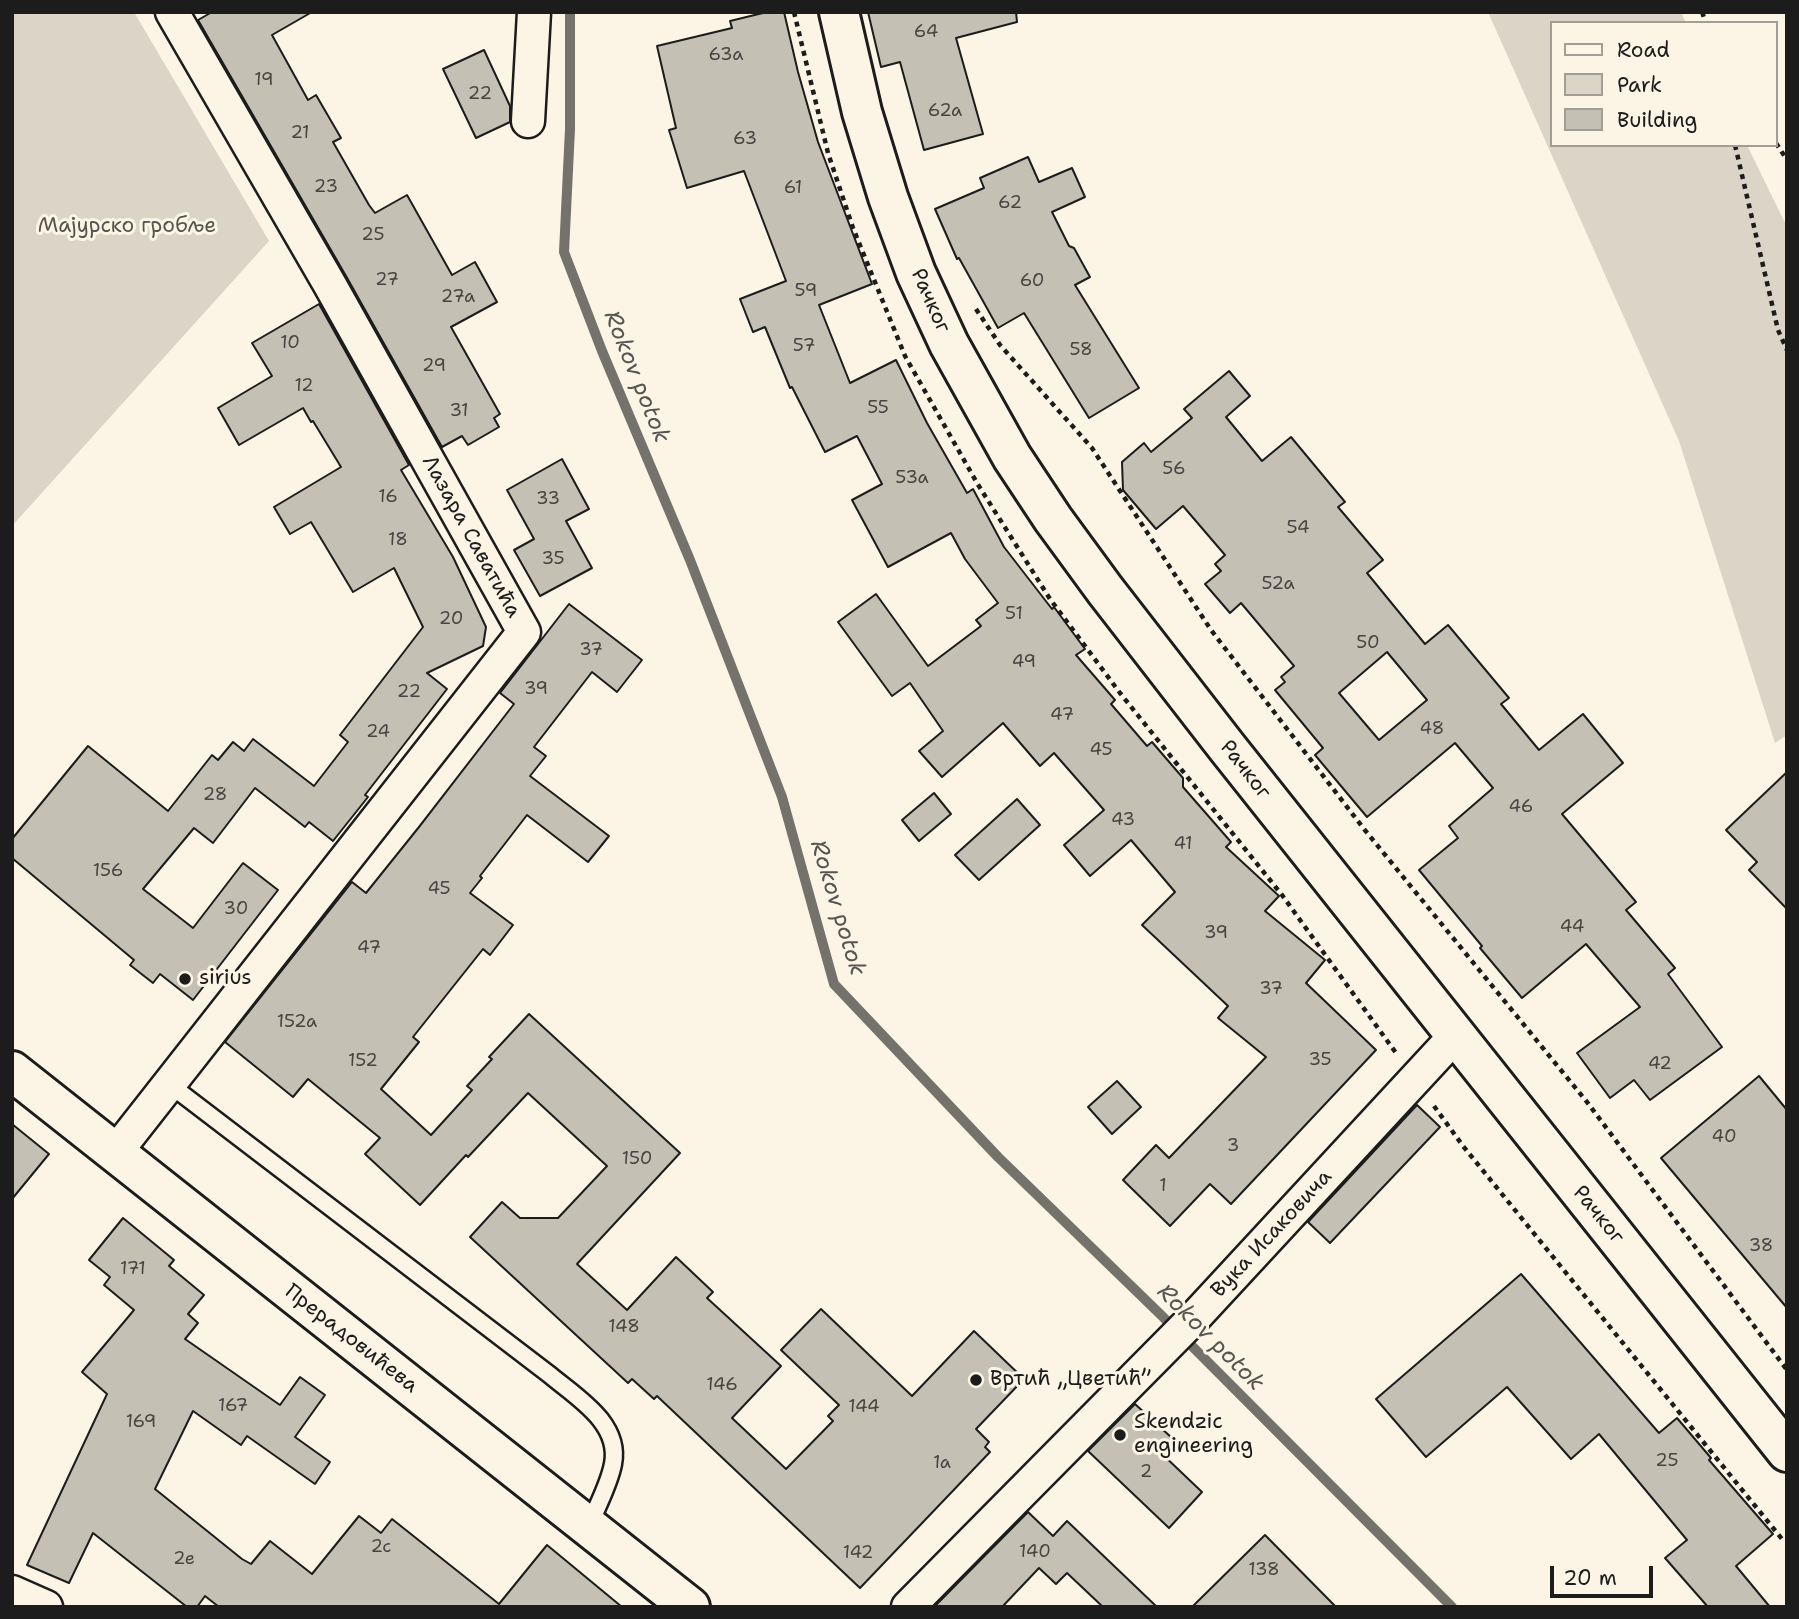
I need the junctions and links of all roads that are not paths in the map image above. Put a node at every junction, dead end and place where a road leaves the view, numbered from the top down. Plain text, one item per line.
1 (172, 12) edge
2 (534, 12) edge
3 (839, 12) edge
4 (528, 121) dead end
5 (1455, 1036) junction
6 (12, 1071) edge
7 (169, 1084) junction
8 (115, 1153) junction
9 (1787, 1452) edge
10 (590, 1526) junction
11 (12, 1592) edge
12 (681, 1604) edge
13 (46, 1607) edge
14 (908, 1607) edge

1 - 7 street, Лазара Саватића
2 - 4 street
3 - 5 main road, Рачког
5 - 9 main road, Рачког
5 - 14 street, Вука Исаковича
6 - 8 main road, Прерадовићева
7 - 8 street, Лазара Саватића
7 - 10 lane
8 - 10 main road, Прерадовићева
10 - 12 main road, Прерадовићева
11 - 13 street

